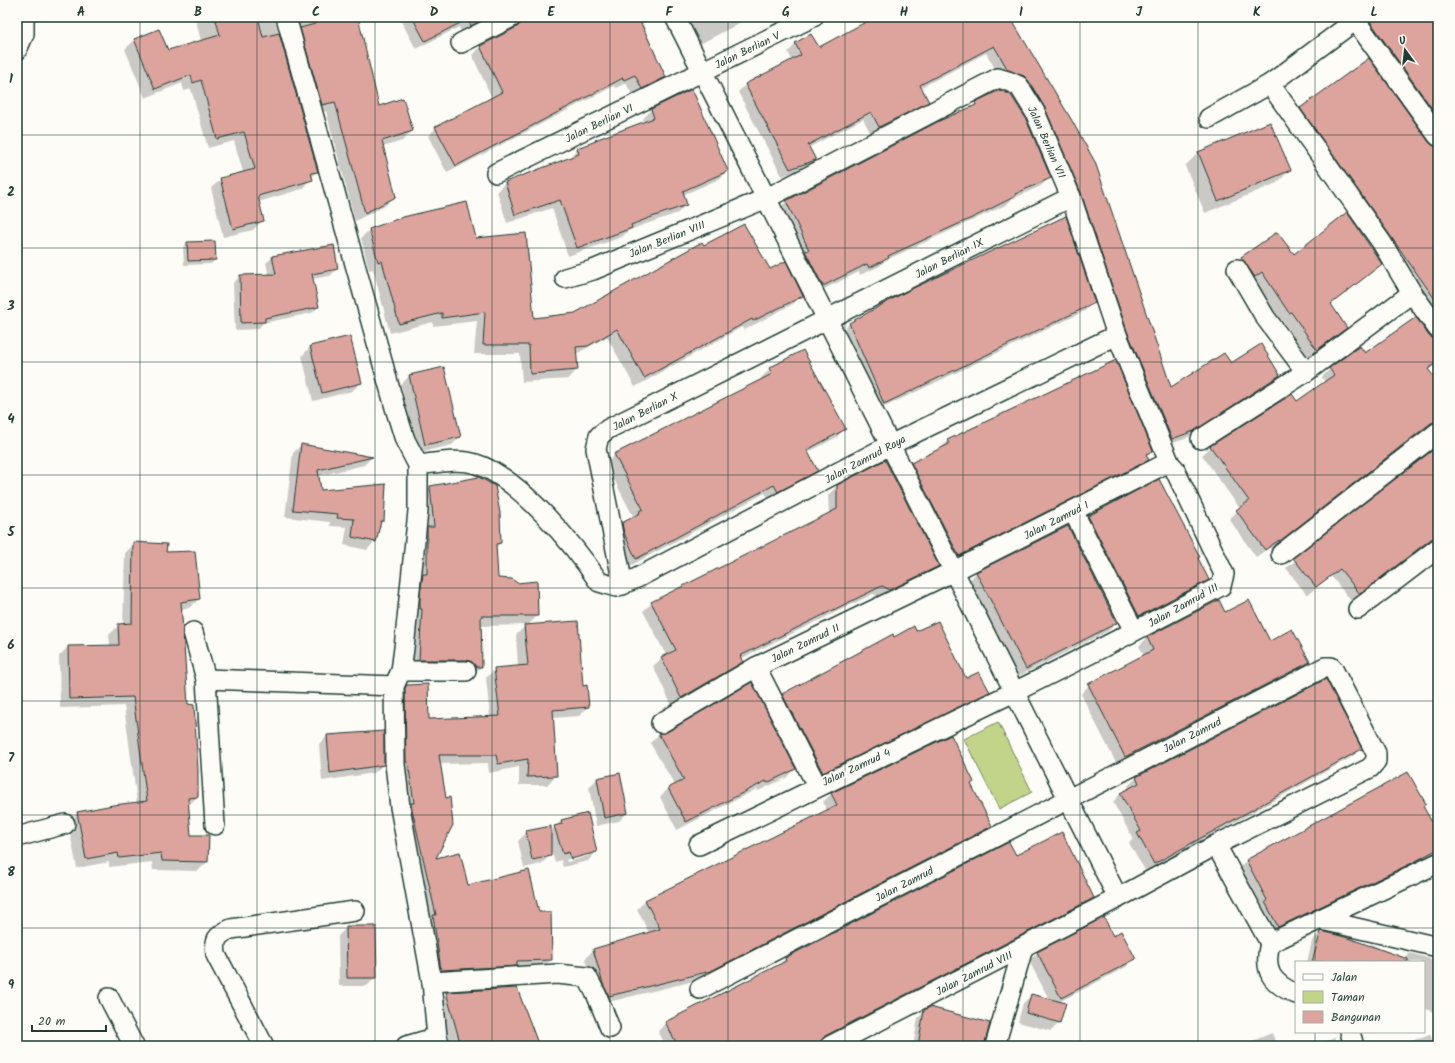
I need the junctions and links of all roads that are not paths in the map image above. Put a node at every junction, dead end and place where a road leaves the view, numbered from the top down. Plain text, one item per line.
1 (24, 17) edge
2 (286, 17) edge
3 (512, 17) edge
4 (675, 17) edge
5 (813, 17) edge
6 (1354, 19) edge
7 (461, 43) dead end
8 (17, 50) edge
9 (702, 72) junction
10 (1270, 84) junction
11 (1209, 118) dead end
12 (1438, 136) edge
13 (496, 173) dead end
14 (1072, 197) junction
15 (767, 198) junction
16 (1237, 269) dead end
17 (565, 278) dead end
18 (1412, 293) junction
19 (828, 319) junction
20 (1438, 330) edge
21 (1117, 335) junction
22 (1306, 372) junction
23 (1438, 432) edge
24 (1201, 439) dead end
25 (890, 445) junction
26 (418, 464) junction
27 (1163, 466) junction
28 (1074, 511) junction
29 (1438, 548) edge
30 (1281, 554) dead end
31 (954, 571) junction
32 (620, 586) junction
33 (1358, 609) dead end
34 (1134, 631) junction
35 (193, 632) dead end
36 (756, 667) junction
37 (466, 671) dead end
38 (206, 679) junction
39 (398, 679) junction
40 (1015, 692) junction
41 (661, 723) dead end
42 (816, 786) junction
43 (1068, 799) junction
44 (65, 824) dead end
45 (215, 825) dead end
46 (17, 837) edge
47 (699, 845) dead end
48 (1216, 845) junction
49 (1438, 863) edge
50 (1118, 898) junction
51 (355, 910) dead end
52 (1322, 920) junction
53 (1270, 943) junction
54 (1438, 947) edge
55 (1023, 948) junction
56 (432, 982) junction
57 (700, 989) dead end
58 (1295, 994) edge
59 (109, 998) dead end
60 (610, 1028) dead end
61 (1350, 1033) edge
62 (858, 1039) edge
63 (439, 1042) edge
64 (134, 1046) edge
65 (264, 1046) edge
66 (406, 1046) edge
67 (830, 1046) edge
68 (995, 1046) edge
69 (1354, 1046) edge

1 - 8 street
2 - 26 street
3 - 7 street
4 - 9 street
5 - 9 street, Jalan Berlian V
6 - 10 street
6 - 12 street
9 - 13 street, Jalan Berlian VI
9 - 15 street
10 - 11 street
10 - 18 street
14 - 15 street, Jalan Berlian VII
14 - 19 street, Jalan Berlian IX
14 - 21 street, Jalan Berlian VII
15 - 17 street, Jalan Berlian VIII
15 - 19 street
16 - 22 street
18 - 20 street
18 - 22 street
19 - 25 street
19 - 32 street, Jalan Berlian X
21 - 25 street, Jalan Zamrud Raya
21 - 27 street, Jalan Berlian VII
22 - 24 street
23 - 30 street
25 - 31 street
25 - 32 street, Jalan Zamrud Raya
26 - 32 street
26 - 39 street
27 - 28 street, Jalan Zamrud I
27 - 34 street, Jalan Zamrud III
28 - 31 street, Jalan Zamrud I
28 - 34 street
29 - 33 street
31 - 36 street, Jalan Zamrud II
31 - 40 street
34 - 40 street, Jalan Zamrud III
35 - 38 street
36 - 41 street, Jalan Zamrud II
36 - 42 street
37 - 39 street
38 - 39 street
38 - 45 street
39 - 56 street
40 - 42 street, Jalan Zamrud 4
40 - 43 street
42 - 47 street, Jalan Zamrud 4
43 - 48 street, Jalan Zamrud
43 - 50 street
43 - 57 street, Jalan Zamrud
44 - 46 street
48 - 50 street, Jalan Zamrud
48 - 53 street
49 - 52 street
50 - 55 street, Jalan Zamrud VIII
51 - 65 street
52 - 53 street
52 - 54 street
53 - 58 street
55 - 62 street, Jalan Zamrud VIII
55 - 68 street
56 - 60 street
56 - 63 street
59 - 64 street
61 - 69 street
62 - 67 street, Jalan Zamrud VIII
63 - 66 street

